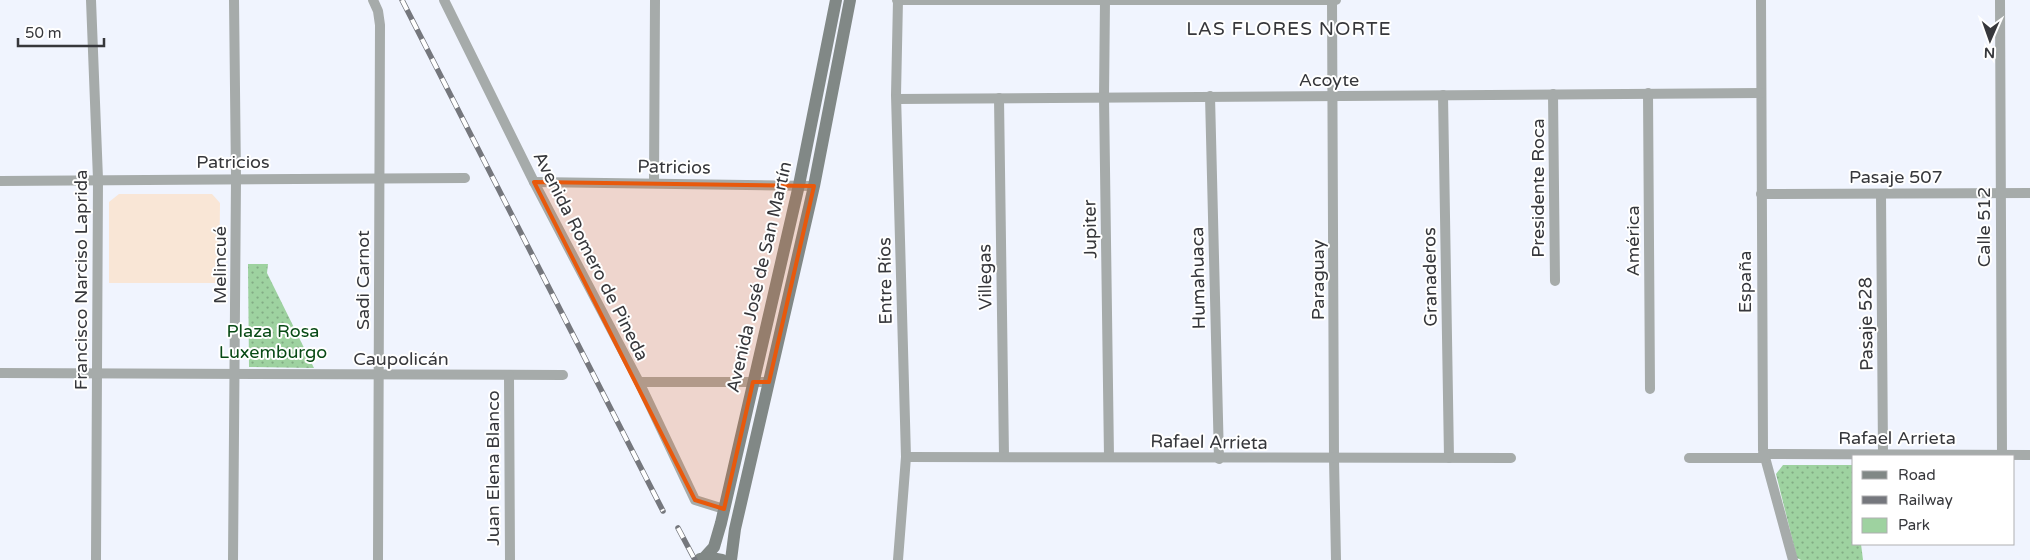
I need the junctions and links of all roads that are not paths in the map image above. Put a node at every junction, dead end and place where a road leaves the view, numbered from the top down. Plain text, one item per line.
1 (91, 0) edge
2 (234, 0) edge
3 (373, 0) edge
4 (444, 0) edge
5 (655, 0) edge
6 (836, 0) edge
7 (850, 0) edge
8 (898, 0) edge
9 (980, 0) edge
10 (1067, 0) edge
11 (1105, 0) edge
12 (1166, 0) edge
13 (1240, 0) edge
14 (1334, 0) edge
15 (1761, 0) edge
16 (2000, 0) edge
17 (1648, 93) junction
18 (1761, 93) junction
19 (1554, 94) junction
20 (1443, 95) junction
21 (1210, 96) junction
22 (1333, 96) junction
23 (1104, 97) junction
24 (999, 98) junction
25 (897, 99) junction
26 (379, 177) junction
27 (236, 178) junction
28 (466, 178) dead end
29 (98, 179) junction
30 (0, 181) edge
31 (534, 182) junction
32 (654, 183) junction
33 (799, 186) junction
34 (814, 186) junction
35 (2000, 193) junction
36 (2030, 193) edge
37 (1761, 194) junction
38 (1881, 194) junction
39 (1555, 281) dead end
40 (0, 373) edge
41 (97, 374) junction
42 (236, 375) junction
43 (379, 375) junction
44 (563, 375) dead end
45 (509, 376) junction
46 (638, 382) junction
47 (753, 382) junction
48 (769, 382) junction
49 (1650, 390) dead end
50 (1883, 454) junction
51 (2002, 454) junction
52 (2030, 455) edge
53 (1004, 456) junction
54 (1764, 456) junction
55 (906, 457) junction
56 (1109, 457) junction
57 (1449, 458) junction
58 (1511, 458) dead end
59 (1689, 458) dead end
60 (1219, 459) junction
61 (1334, 459) junction
62 (724, 509) junction
63 (701, 559) edge
64 (96, 560) edge
65 (234, 560) edge
66 (378, 560) edge
67 (510, 560) edge
68 (722, 560) edge
69 (730, 560) edge
70 (898, 560) edge
71 (1336, 560) edge
72 (1793, 560) edge

1 - 29 street, Francisco Narciso Laprida
2 - 27 street, Melincué
3 - 26 street, Sadi Carnot
4 - 31 street, Avenida Romero de Pineda
5 - 32 street
6 - 33 main road, Avenida José de San Martín
7 - 34 main road, Avenida José de San Martín
8 - 9 street
8 - 25 street, Entre Ríos
9 - 10 street
10 - 11 street
11 - 12 street
11 - 23 street, Jupiter
12 - 13 street
13 - 14 street
14 - 22 street, Paraguay
15 - 18 street, España
16 - 35 street, Calle 512
17 - 18 street, Acoyte
17 - 19 street, Acoyte
17 - 49 street, América
18 - 37 street, España
19 - 20 street, Acoyte
19 - 39 street, Presidente Roca
20 - 22 street, Acoyte
20 - 57 street, Granaderos
21 - 22 street, Acoyte
21 - 23 street, Acoyte
21 - 60 street, Humahuaca
22 - 61 street, Paraguay
23 - 24 street, Acoyte
23 - 56 street, Jupiter
24 - 25 street, Acoyte
24 - 53 street, Villegas
25 - 55 street, Entre Ríos
26 - 27 street, Patricios
26 - 28 street, Patricios
26 - 43 street, Sadi Carnot
27 - 29 street, Patricios
27 - 42 street, Melincué
29 - 30 street, Patricios
29 - 41 street, Francisco Narciso Laprida
31 - 32 street, Patricios
31 - 46 street, Avenida Romero de Pineda
32 - 33 street, Patricios
33 - 34 street, Patricios
33 - 47 main road, Avenida José de San Martín
34 - 48 main road, Avenida José de San Martín
35 - 36 street, Pasaje 507
35 - 38 street, Pasaje 507
35 - 51 street, Calle 512
37 - 38 street, Pasaje 507
37 - 54 street, España
38 - 50 street, Pasaje 528
40 - 41 street, Caupolicán
41 - 42 street, Caupolicán
41 - 64 street, Francisco Narciso Laprida
42 - 43 street, Caupolicán
42 - 65 street, Melincué
43 - 45 street, Caupolicán
43 - 66 street, Sadi Carnot
44 - 45 street, Caupolicán
45 - 67 street, Juan Elena Blanco
46 - 47 street
46 - 62 street, Avenida Romero de Pineda
47 - 48 street
47 - 62 main road, Avenida José de San Martín
48 - 69 main road, Avenida José de San Martín
50 - 51 street, Rafael Arrieta
50 - 54 street, Rafael Arrieta
51 - 52 street, Rafael Arrieta
53 - 55 street, Rafael Arrieta
53 - 56 street, Rafael Arrieta
54 - 59 street, Rafael Arrieta
54 - 72 street, España
55 - 70 street, Entre Ríos
56 - 60 street, Rafael Arrieta
57 - 58 street, Rafael Arrieta
57 - 61 street, Rafael Arrieta
60 - 61 street, Rafael Arrieta
61 - 71 street, Paraguay
62 - 63 main road, Avenida José de San Martín
63 - 68 main road

